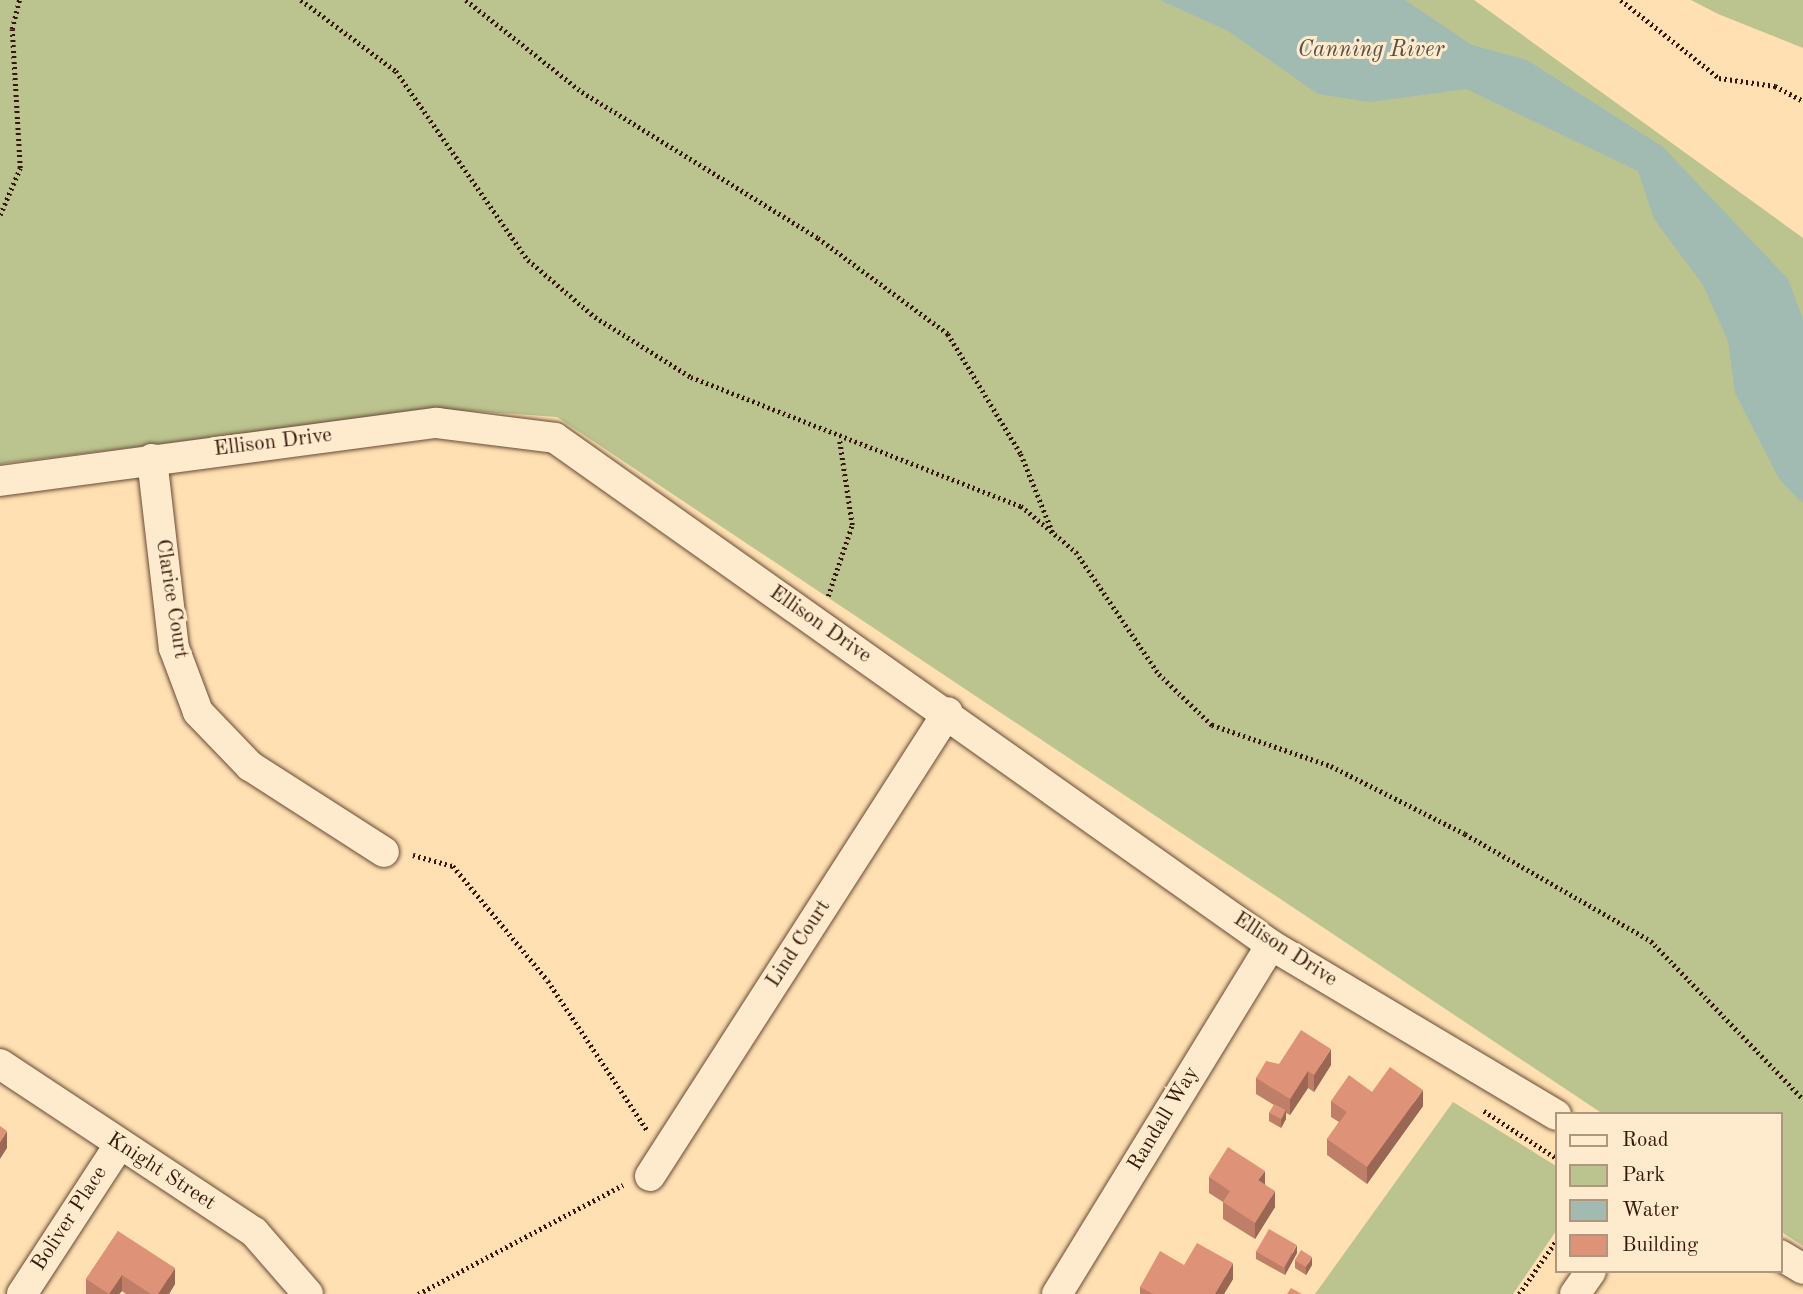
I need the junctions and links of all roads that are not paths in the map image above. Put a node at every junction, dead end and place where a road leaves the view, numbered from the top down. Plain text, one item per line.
1 (152, 459) junction
2 (0, 481) edge
3 (948, 712) junction
4 (384, 852) road end
5 (1271, 944) junction
6 (0, 1064) edge
7 (1554, 1114) edge
8 (119, 1145) junction
9 (650, 1176) road end
10 (1782, 1256) edge
11 (1803, 1269) edge
12 (1590, 1273) edge
13 (22, 1294) edge
14 (308, 1294) edge
15 (1057, 1294) edge
16 (1575, 1294) edge

1 - 2 street, Ellison Drive
1 - 3 street, Ellison Drive
1 - 4 street, Clarice Court
3 - 5 street, Ellison Drive
3 - 9 street, Lind Court
5 - 7 street, Ellison Drive
5 - 15 street, Randall Way
6 - 8 street, Knight Street
8 - 13 street, Boliver Place
8 - 14 street, Knight Street
10 - 11 street
12 - 16 street

